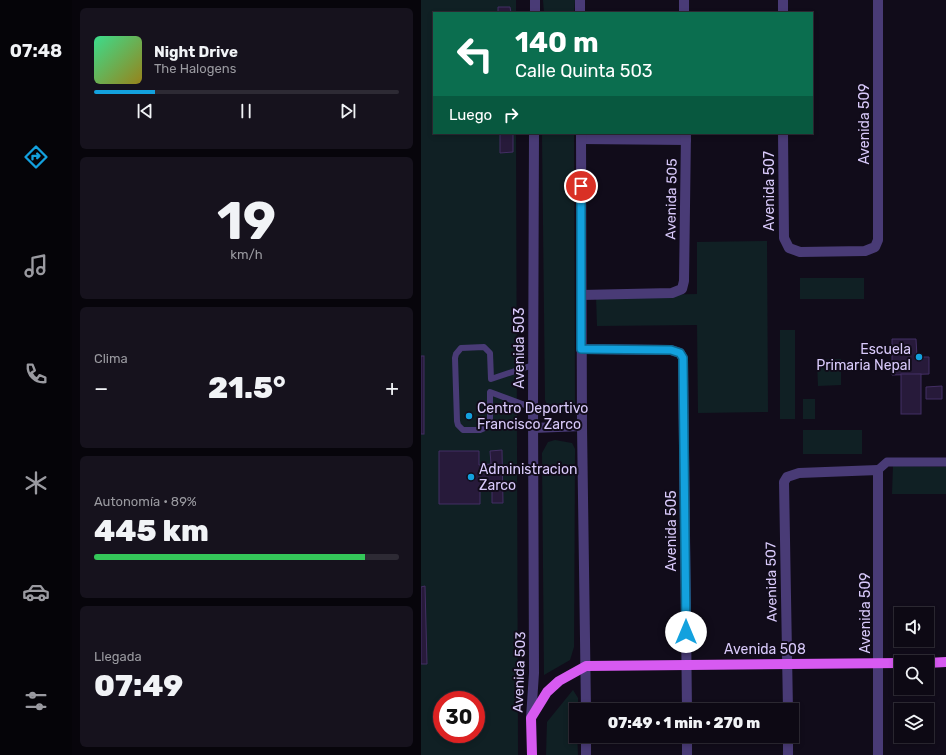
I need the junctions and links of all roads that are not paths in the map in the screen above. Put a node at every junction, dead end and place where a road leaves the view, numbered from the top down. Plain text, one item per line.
1 (535, 0) edge
2 (580, 0) edge
3 (684, 0) edge
4 (783, 0) edge
5 (878, 0) edge
6 (535, 12) edge
7 (580, 12) edge
8 (684, 12) edge
9 (783, 12) edge
10 (535, 134) edge
11 (783, 134) edge
12 (581, 136) edge
13 (686, 137) edge
14 (789, 248) joint
15 (581, 295) junction
16 (581, 349) junction
17 (533, 365) junction
18 (491, 379) junction
19 (490, 392) junction
20 (533, 408) junction
21 (582, 426) junction
22 (533, 428) junction
23 (946, 462) edge
24 (878, 470) junction
25 (787, 662) junction
26 (894, 662) edge
27 (934, 662) edge
28 (946, 662) edge
29 (879, 663) junction
30 (686, 664) junction
31 (587, 666) junction
32 (586, 703) edge
33 (687, 703) edge
34 (787, 703) edge
35 (531, 718) junction
36 (586, 743) edge
37 (687, 743) edge
38 (788, 743) edge
39 (531, 755) edge
40 (586, 755) edge
41 (687, 755) edge
42 (788, 755) edge
43 (878, 755) edge

1 - 6 street
2 - 7 street
3 - 8 street
4 - 9 street
5 - 14 street, Avenida 509
10 - 17 street, Avenida 503
11 - 14 street, Avenida 507
12 - 13 street
12 - 15 street
13 - 15 street, Avenida 505
15 - 16 street
16 - 21 street
16 - 30 street, Avenida 505
17 - 18 lane
17 - 20 street, Avenida 503
18 - 19 lane
18 - 19 lane
19 - 20 lane
20 - 22 street, Avenida 503
21 - 22 street
21 - 31 street
22 - 35 street, Avenida 503
23 - 24 street
24 - 25 street, Avenida 507
24 - 29 street, Avenida 509
25 - 29 main road, Avenida 508
25 - 30 main road, Avenida 508
25 - 34 street, Avenida 507
26 - 29 main road, Avenida 508
27 - 28 main road
29 - 43 street, Avenida 509
30 - 31 main road, Avenida 508
30 - 33 street, Avenida 505
31 - 32 street
31 - 35 main road, Avenida 508
35 - 39 main road, Avenida 503
36 - 40 street
37 - 41 street
38 - 42 street

